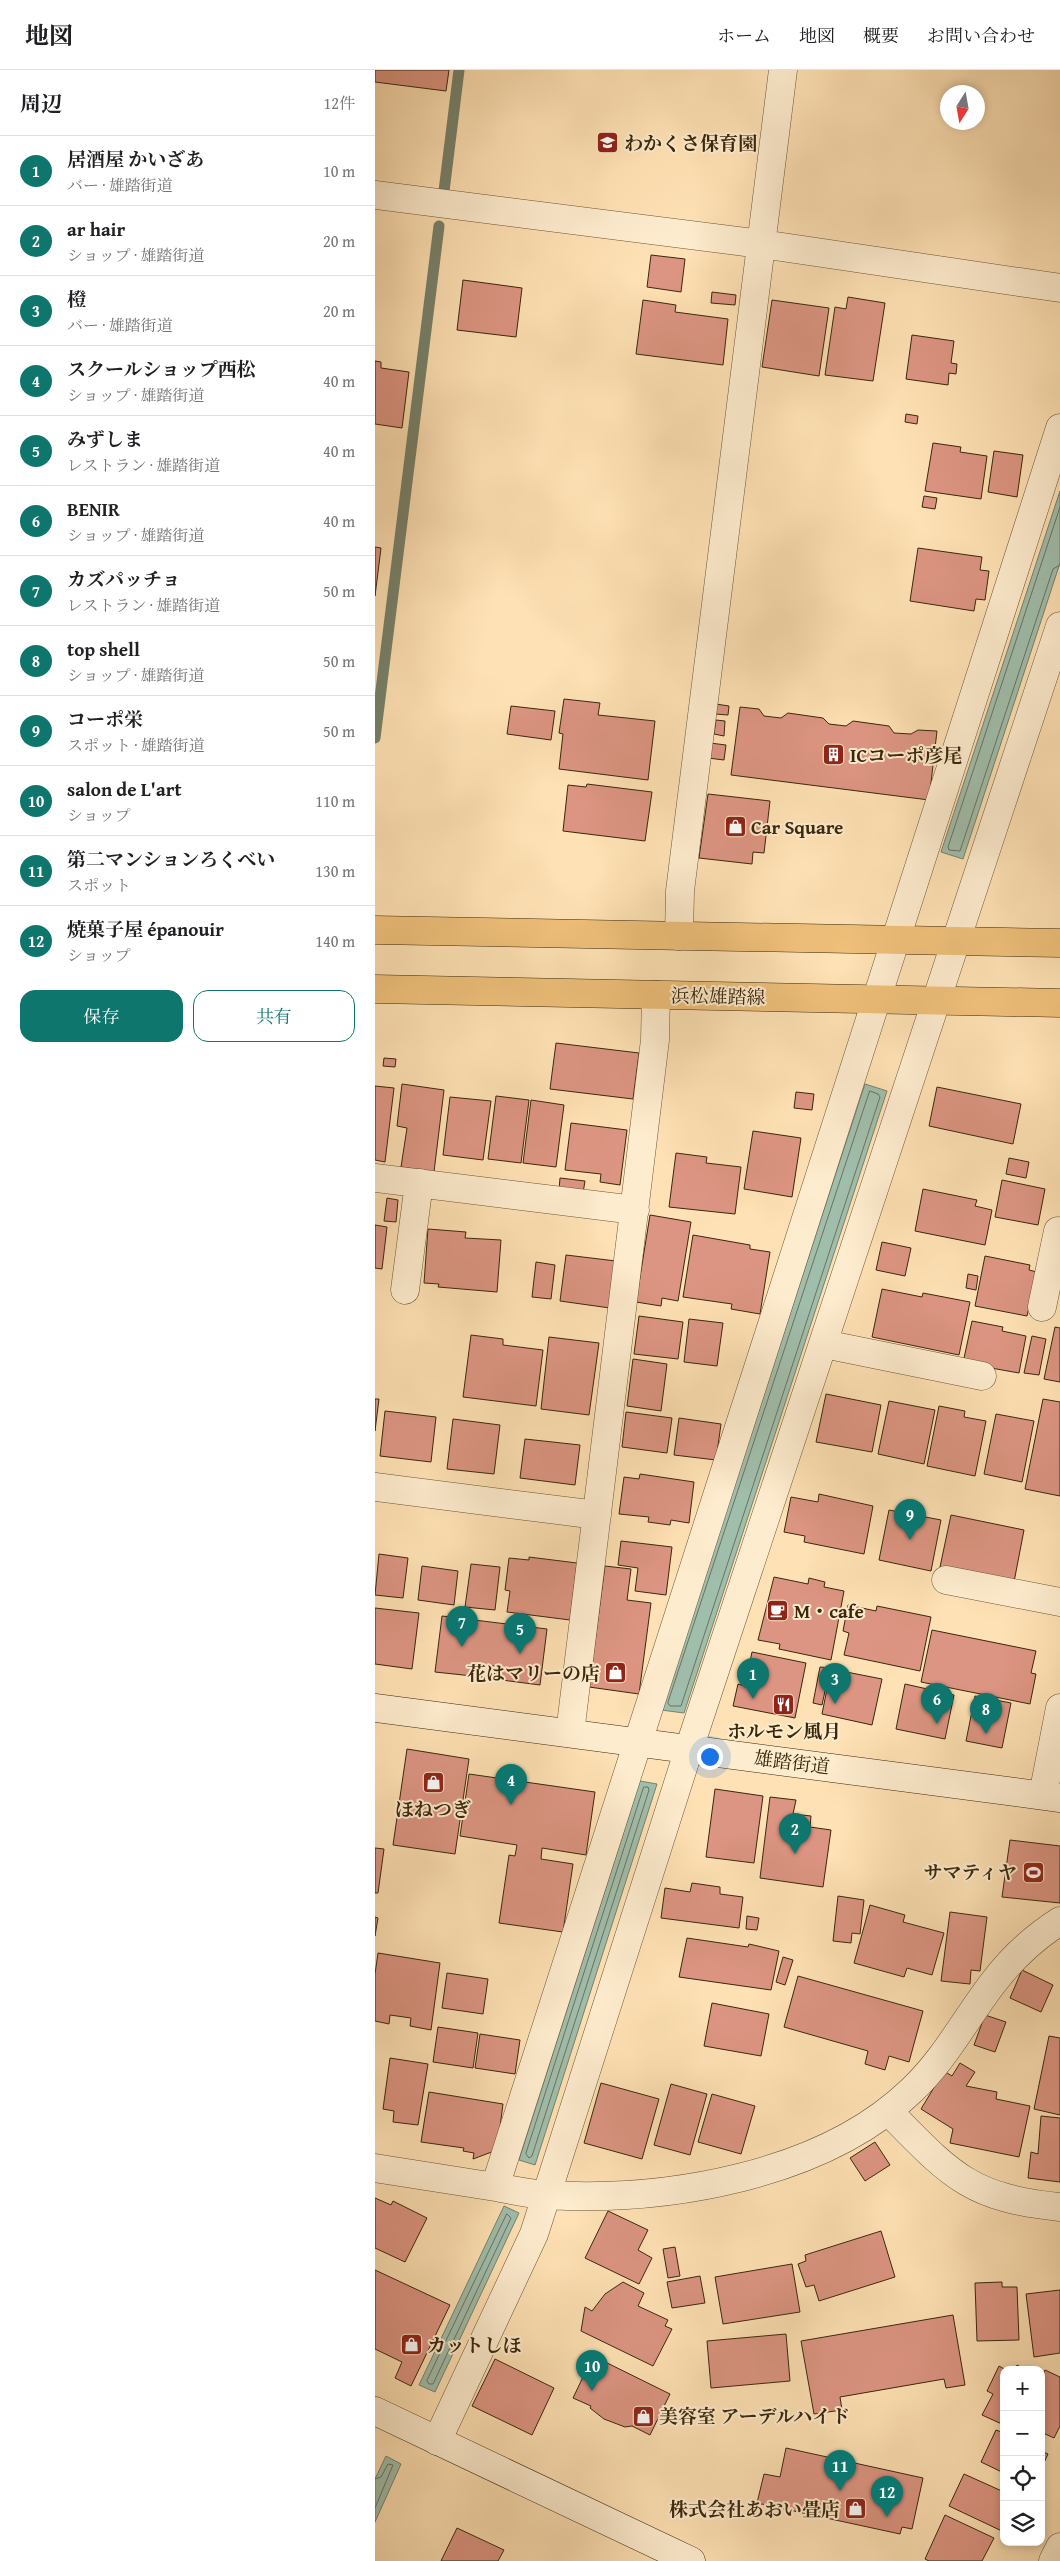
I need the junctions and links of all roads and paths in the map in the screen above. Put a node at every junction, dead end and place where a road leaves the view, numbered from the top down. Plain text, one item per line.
1 (783, 70) edge
2 (375, 195) edge
3 (761, 244) junction
4 (1060, 288) edge
5 (1060, 428) edge
6 (1060, 626) edge
7 (375, 930) edge
8 (679, 936) junction
9 (895, 940) junction
10 (956, 941) junction
11 (1060, 943) edge
12 (375, 988) edge
13 (656, 994) junction
14 (877, 999) junction
15 (938, 1000) junction
16 (1060, 1003) edge
17 (375, 1178) edge
18 (419, 1184) junction
19 (635, 1210) junction
20 (1058, 1231) dead end
21 (1055, 1268) edge
22 (405, 1290) dead end
23 (1042, 1307) dead end
24 (824, 1344) junction
25 (982, 1376) dead end
26 (375, 1488) edge
27 (597, 1515) junction
28 (946, 1580) dead end
29 (1060, 1602) edge
30 (375, 1708) edge
31 (1060, 1708) edge
32 (570, 1733) junction
33 (637, 1742) junction
34 (689, 1749) junction
35 (1052, 1796) edge
36 (1060, 1921) edge
37 (889, 2112) junction
38 (375, 2168) edge
39 (495, 2187) junction
40 (547, 2195) junction
41 (1060, 2207) edge
42 (375, 2411) edge
43 (437, 2441) junction
44 (1060, 2547) edge
45 (691, 2561) edge
46 (1053, 2561) edge

1 - 3 street
2 - 3 street
3 - 4 street
3 - 8 street
5 - 9 street
6 - 10 street
7 - 8 main road
8 - 9 main road
9 - 10 main road
9 - 14 street
10 - 11 main road
10 - 15 street
12 - 13 main road, 浜松雄踏線
13 - 14 main road, 浜松雄踏線
13 - 19 street
14 - 15 main road, 浜松雄踏線
14 - 33 street
15 - 16 main road, 浜松雄踏線
15 - 24 street
17 - 18 street
18 - 19 street
18 - 22 street
19 - 27 street
20 - 21 street
21 - 23 street
24 - 25 street
24 - 34 street
26 - 27 street
27 - 32 street
28 - 29 street
30 - 32 street, 雄踏街道
31 - 35 street
32 - 33 street, 雄踏街道
33 - 34 street, 雄踏街道
33 - 39 street
34 - 35 street, 雄踏街道
34 - 40 street
36 - 37 street
37 - 40 street
37 - 41 street
38 - 39 street
39 - 40 street
40 - 43 street
42 - 43 street
43 - 45 street
44 - 46 street

